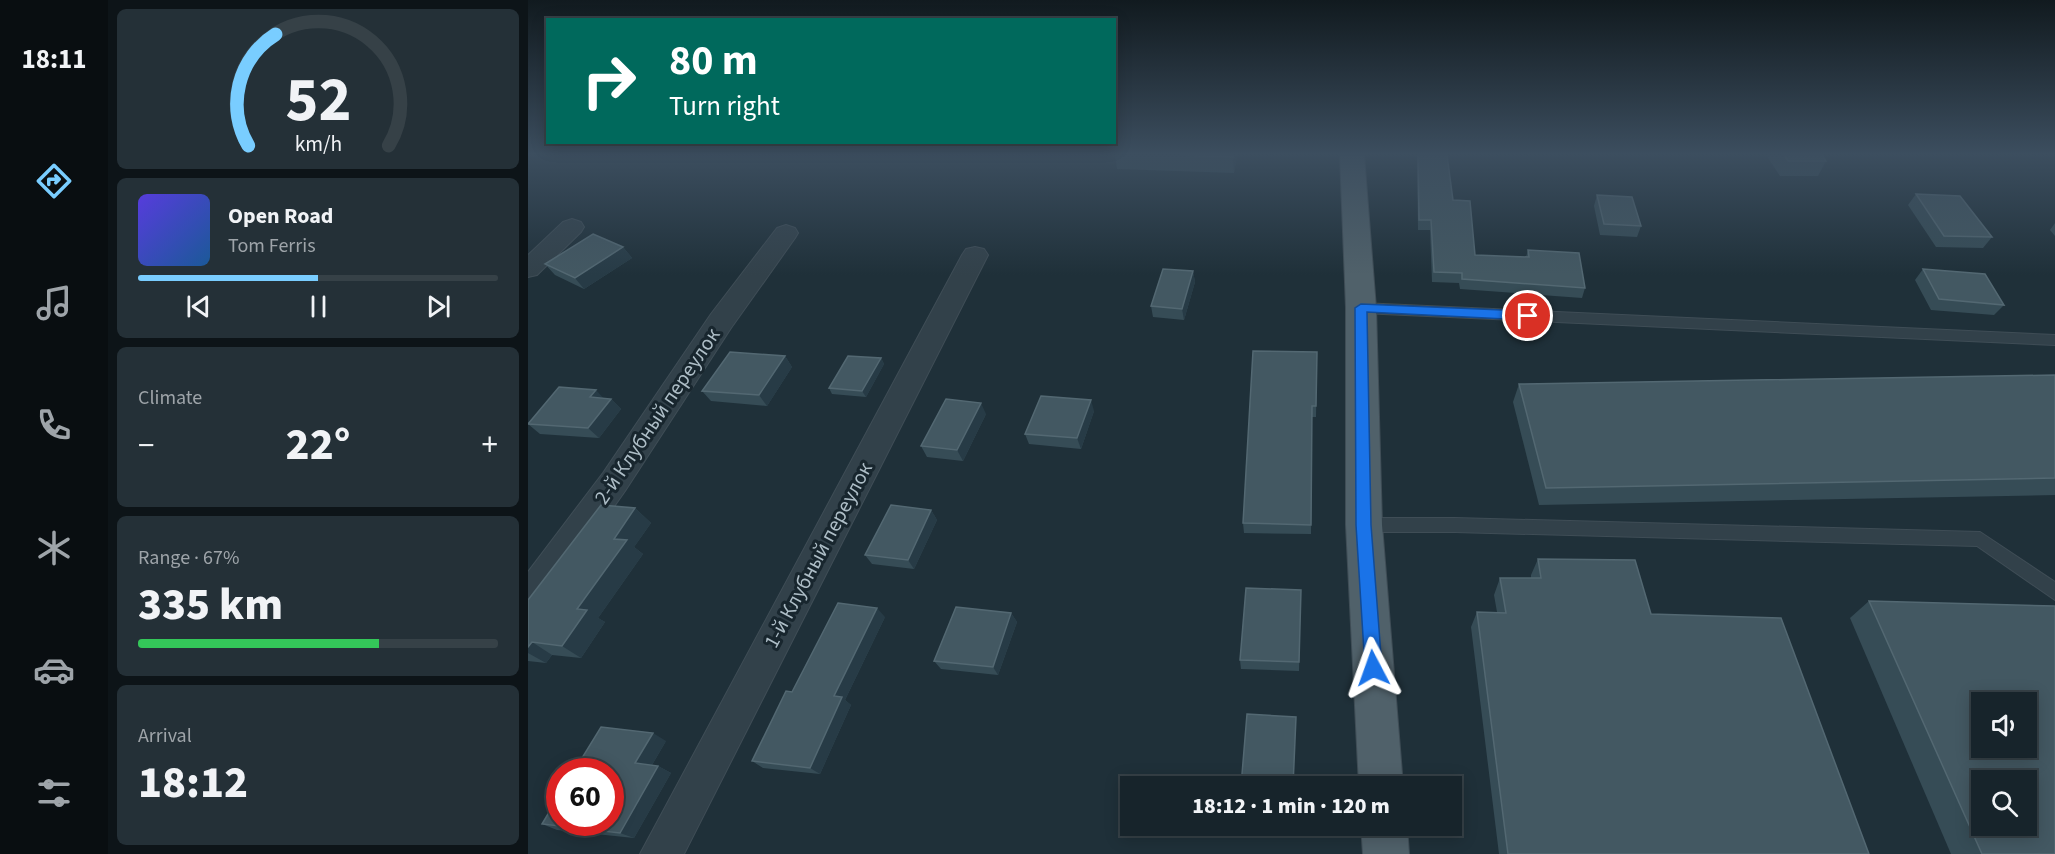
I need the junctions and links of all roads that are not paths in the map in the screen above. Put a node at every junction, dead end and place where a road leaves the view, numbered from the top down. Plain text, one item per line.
1 (1354, 195) edge
2 (572, 228) dead end
3 (786, 233) dead end
4 (975, 255) dead end
5 (528, 269) edge
6 (1361, 308) junction
7 (2055, 340) edge
8 (1364, 525) junction
9 (2055, 592) edge
10 (528, 600) edge
11 (1380, 776) edge
12 (1385, 836) edge
13 (661, 854) edge
14 (1386, 854) edge

1 - 6 main road
2 - 5 street
3 - 10 street, 2-й Клубный переулок
4 - 13 street, 1-й Клубный переулок
6 - 7 lane
6 - 8 main road
8 - 9 lane
8 - 11 main road
12 - 14 main road

